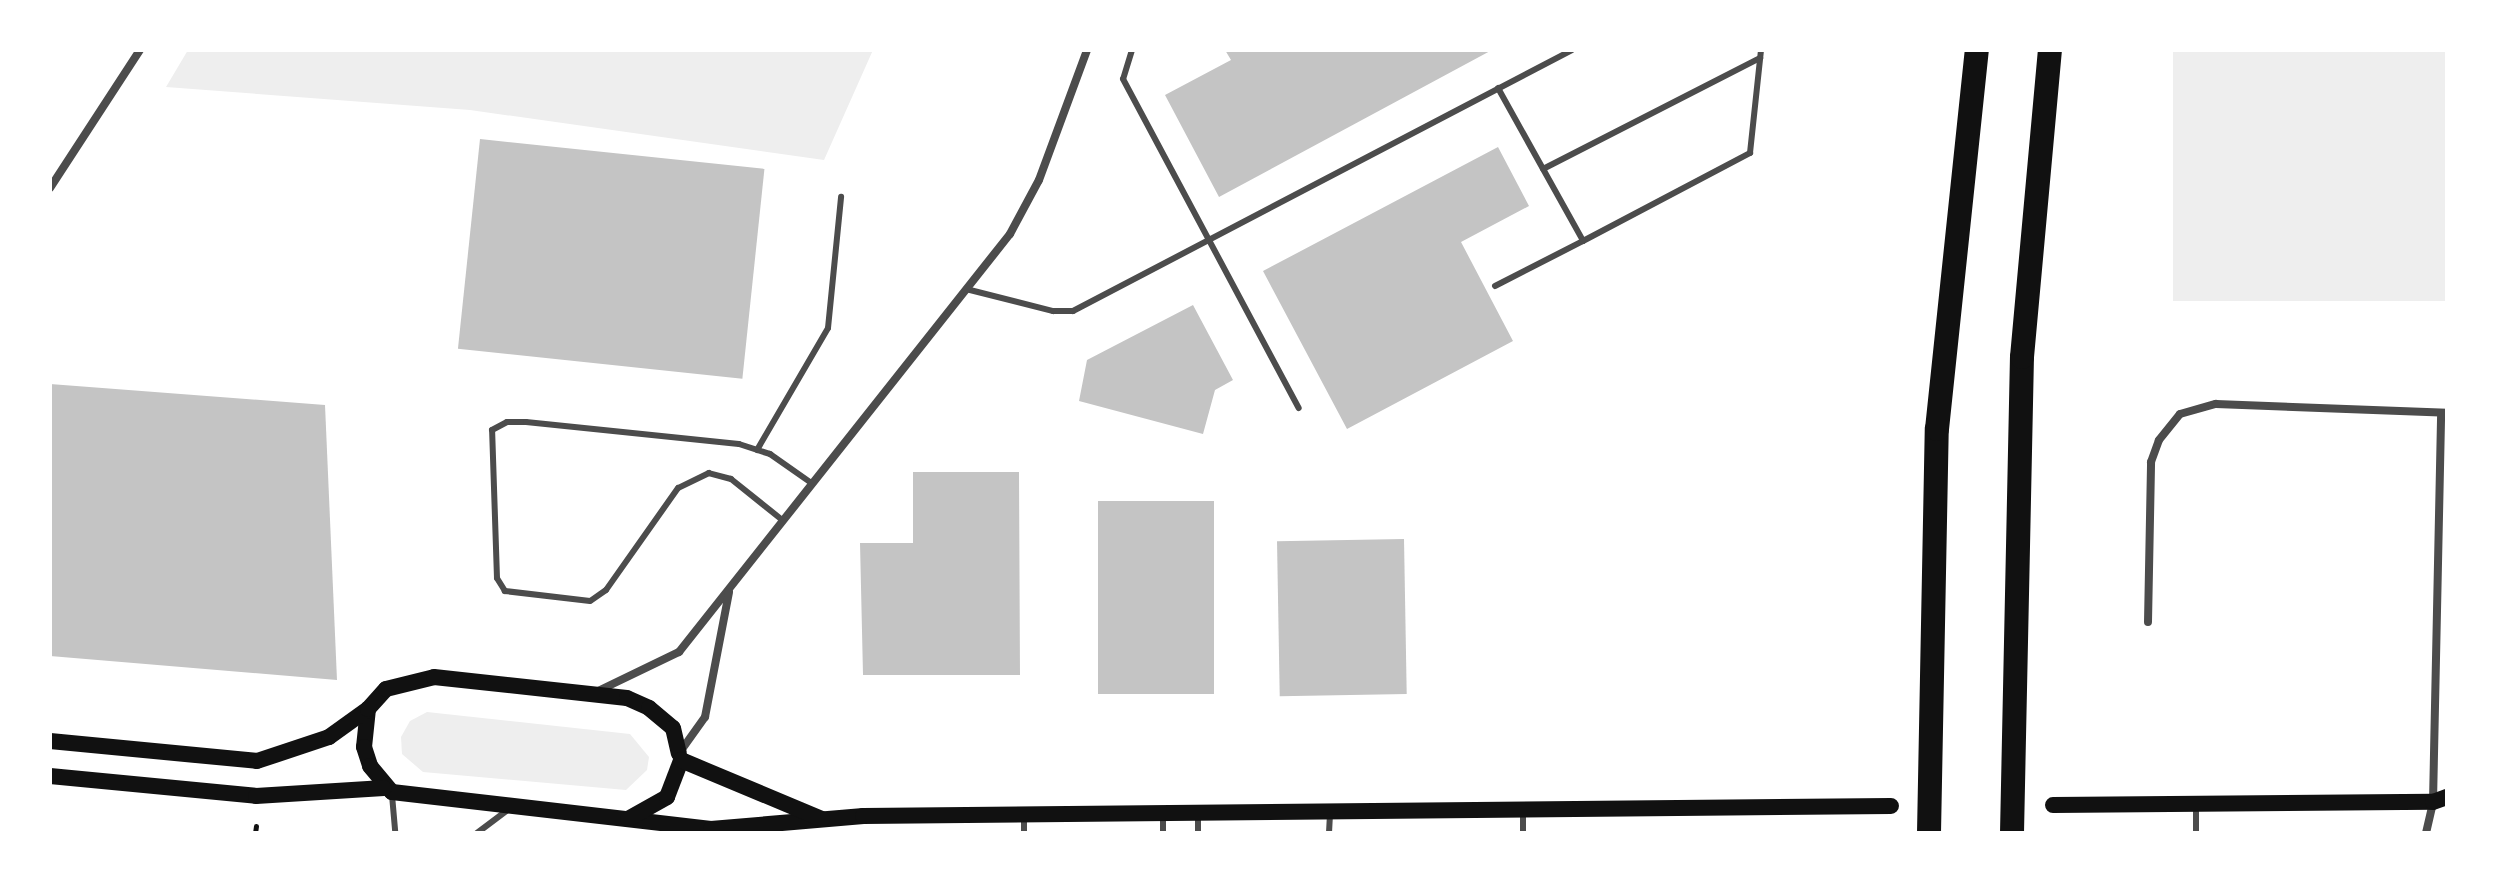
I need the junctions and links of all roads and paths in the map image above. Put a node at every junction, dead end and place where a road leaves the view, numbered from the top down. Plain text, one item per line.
1 (140, 50) edge
2 (1087, 50) edge
3 (1132, 50) edge
4 (1572, 50) edge
5 (1761, 50) edge
6 (1977, 50) edge
7 (2050, 50) edge
8 (1760, 58) junction
9 (1498, 88) junction
10 (1543, 169) junction
11 (50, 188) edge
12 (841, 197) dead end
13 (1208, 240) junction
14 (1583, 241) junction
15 (1495, 286) dead end
16 (966, 289) junction
17 (1299, 408) dead end
18 (2444, 413) edge
19 (757, 450) junction
20 (810, 482) junction
21 (781, 519) junction
22 (730, 591) junction
23 (2148, 622) dead end
24 (590, 694) junction
25 (368, 709) junction
26 (50, 741) edge
27 (680, 756) junction
28 (50, 776) edge
29 (388, 790) junction
30 (2442, 802) edge
31 (2196, 804) junction
32 (2053, 805) dead end
33 (1891, 806) dead end
34 (511, 808) junction
35 (1523, 809) junction
36 (1330, 811) junction
37 (1163, 812) junction
38 (1198, 812) junction
39 (1024, 815) junction
40 (827, 821) junction
41 (627, 826) edge
42 (668, 829) edge
43 (395, 833) edge
44 (477, 833) edge
45 (1024, 833) edge
46 (1163, 833) edge
47 (1198, 833) edge
48 (1329, 833) edge
49 (1523, 833) edge
50 (1929, 833) edge
51 (2012, 833) edge
52 (2196, 833) edge
53 (2426, 833) edge

1 - 11 street
2 - 16 street
3 - 13 lane
4 - 9 lane
5 - 8 lane
6 - 50 highway
7 - 51 highway
8 - 10 lane
8 - 14 lane
9 - 10 lane
9 - 13 lane
10 - 14 lane
12 - 19 lane
13 - 16 lane
13 - 17 lane
14 - 15 lane
16 - 20 street
18 - 23 street
18 - 30 street
19 - 20 lane
19 - 21 lane
20 - 21 street
21 - 22 street
22 - 24 street
22 - 27 street
24 - 25 main road
24 - 27 main road
25 - 26 main road
25 - 29 main road
27 - 40 main road
27 - 41 main road
28 - 29 main road
29 - 34 main road
29 - 43 lane
30 - 31 main road
30 - 53 street
31 - 32 main road
31 - 52 lane
33 - 35 main road
34 - 41 main road
34 - 44 lane
35 - 36 main road
35 - 49 lane
36 - 38 main road
36 - 48 lane
37 - 38 main road
37 - 39 main road
37 - 46 lane
38 - 47 lane
39 - 40 main road
39 - 45 lane
40 - 42 main road
41 - 42 main road

